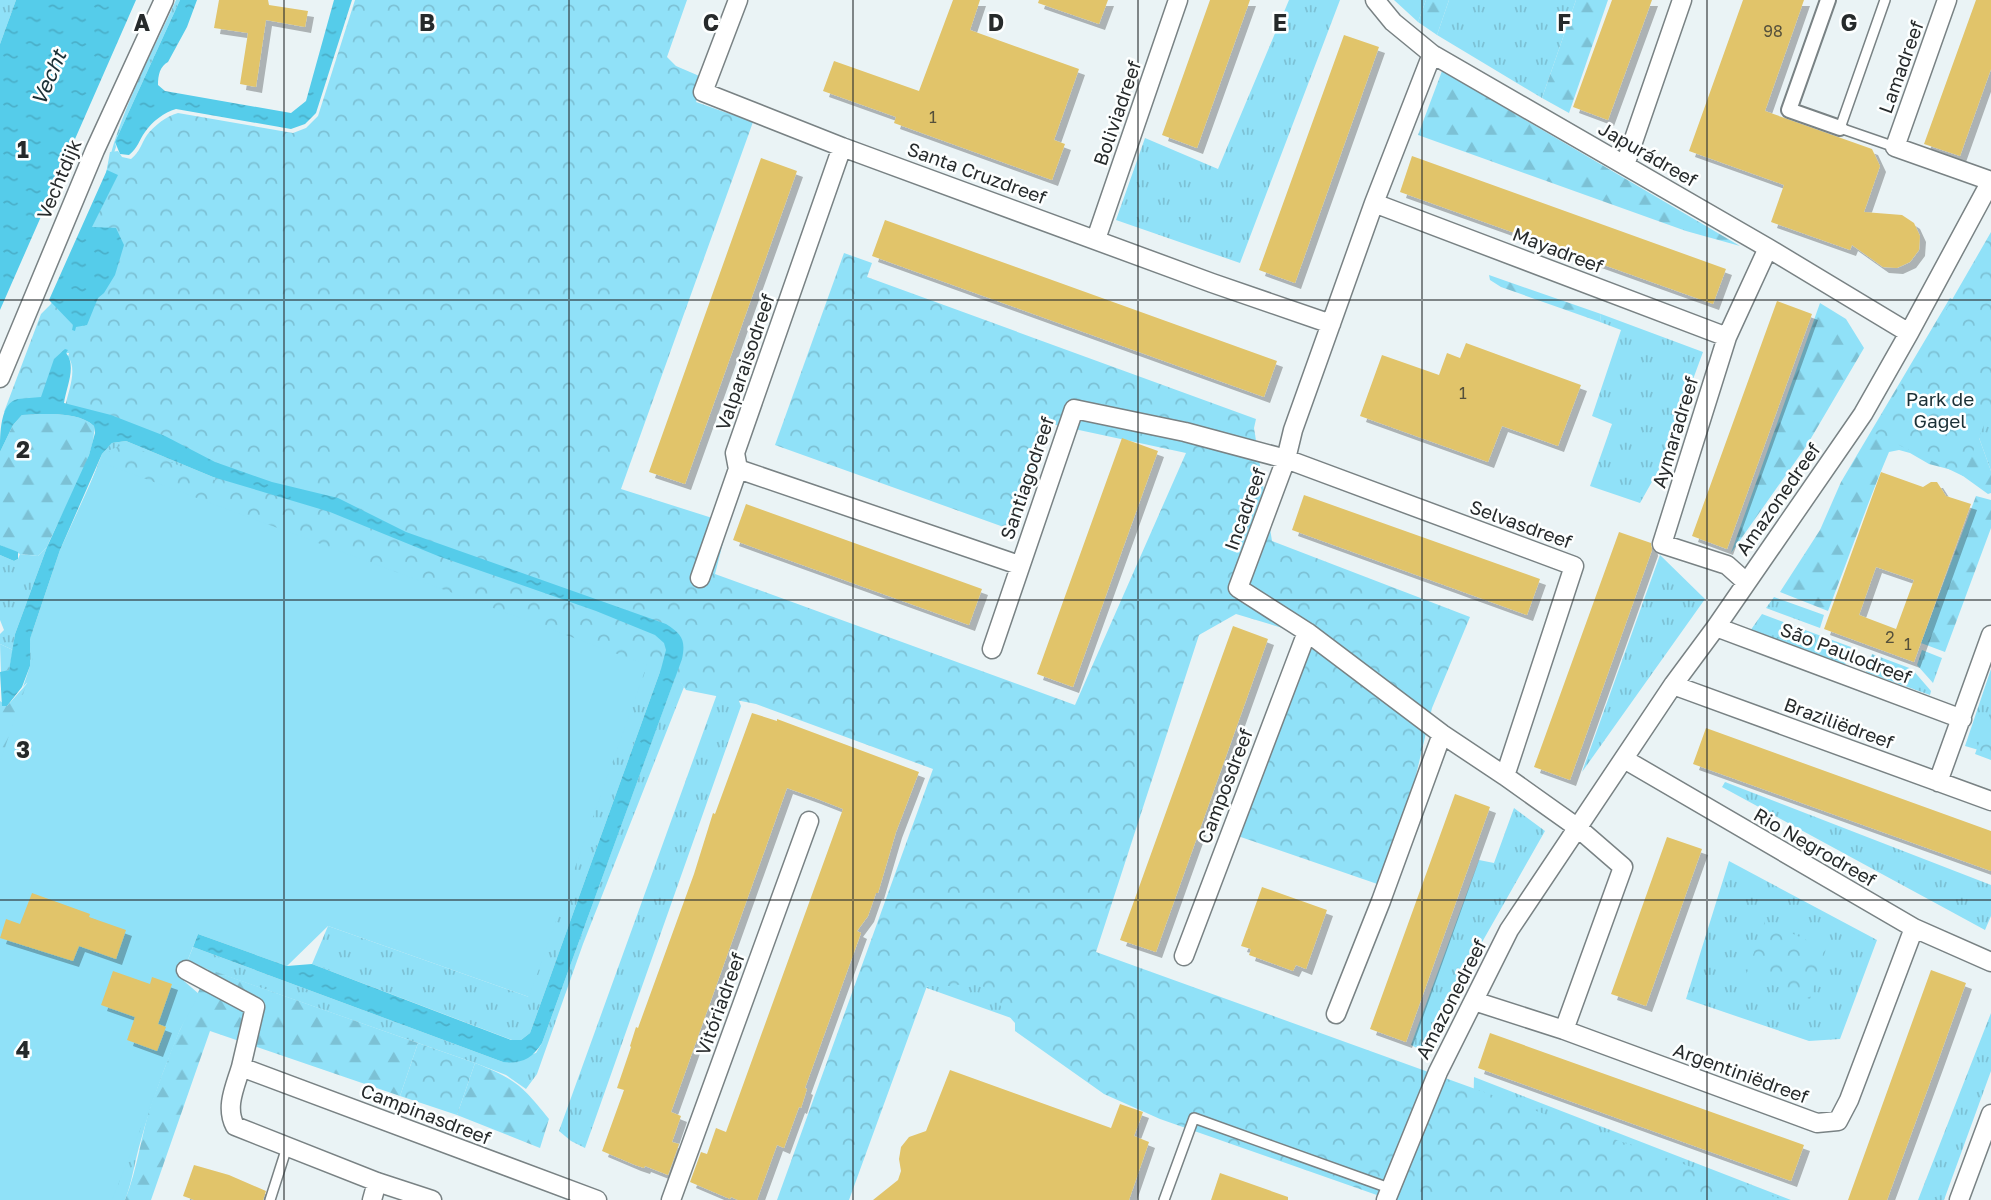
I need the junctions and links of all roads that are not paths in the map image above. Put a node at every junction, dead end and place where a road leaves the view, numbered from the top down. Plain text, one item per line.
1 (164, 0) edge
2 (738, 0) edge
3 (1178, 0) edge
4 (1375, 0) edge
5 (1682, 0) edge
6 (1828, 0) edge
7 (1885, 0) edge
8 (1947, 0) edge
9 (1432, 54) junction
10 (1840, 128) junction
11 (842, 147) junction
12 (1895, 147) junction
13 (1625, 165) junction
14 (1991, 181) edge
15 (1374, 203) junction
16 (1096, 239) junction
17 (1768, 248) junction
18 (1331, 324) junction
19 (1909, 333) junction
20 (1727, 337) junction
21 (0, 378) edge
22 (1286, 459) junction
23 (738, 469) junction
24 (1019, 565) junction
25 (700, 578) dead end
26 (1746, 582) junction
27 (1716, 627) junction
28 (1307, 632) junction
29 (1991, 635) edge
30 (992, 649) dead end
31 (1673, 685) junction
32 (1962, 719) junction
33 (1442, 734) junction
34 (1623, 759) junction
35 (1505, 776) junction
36 (1938, 782) junction
37 (1991, 802) edge
38 (809, 821) dead end
39 (1578, 828) junction
40 (1914, 928) junction
41 (1184, 956) dead end
42 (1991, 962) edge
43 (186, 970) dead end
44 (1474, 1001) junction
45 (1336, 1014) dead end
46 (1564, 1030) junction
47 (242, 1068) junction
48 (1991, 1114) edge
49 (287, 1147) junction
50 (377, 1181) junction
51 (1387, 1194) edge
52 (270, 1200) edge
53 (372, 1200) edge
54 (432, 1200) edge
55 (597, 1200) edge
56 (671, 1200) edge
57 (1164, 1200) edge
58 (1959, 1200) edge

1 - 21 street, Vechtdijk
2 - 11 street, Santa Cruzdreef
3 - 16 street, Boliviadreef
4 - 9 street, Japurádreef
5 - 13 street
6 - 10 street
7 - 10 lane
8 - 12 street, Lamadreef
9 - 13 street, Japurádreef
9 - 15 street, Incadreef
10 - 12 lane
11 - 16 street, Santa Cruzdreef
11 - 23 street, Valparaisodreef
12 - 14 street
13 - 17 street, Japurádreef
14 - 19 street, Amazonedreef
15 - 18 street, Incadreef
15 - 20 street, Mayadreef
16 - 18 street, Santa Cruzdreef
17 - 19 street, Japurádreef
17 - 20 street, Aymaradreef
18 - 22 street, Incadreef
19 - 26 street, Amazonedreef
20 - 26 street, Aymaradreef
22 - 24 street, Santiagodreef
22 - 28 street, Incadreef
22 - 35 street, Selvasdreef
23 - 24 street
23 - 25 street, Valparaisodreef
24 - 30 street, Santiagodreef
26 - 27 street, Amazonedreef
27 - 31 street, Amazonedreef
27 - 32 street, São Paulodreef
28 - 33 street, Incadreef
28 - 41 street, Camposdreef
29 - 32 street
31 - 34 street, Amazonedreef
31 - 36 street, Braziliëdreef
32 - 36 street
33 - 35 street, Incadreef
33 - 45 street
34 - 39 street, Amazonedreef
34 - 40 street, Rio Negrodreef
35 - 39 street, Incadreef
36 - 37 street, Braziliëdreef
38 - 56 street, Vitóriadreef
39 - 44 street, Amazonedreef
39 - 46 street
40 - 42 street, Rio Negrodreef
40 - 46 street, Argentiniëdreef
43 - 47 street
44 - 46 street, Argentiniëdreef
44 - 51 street, Amazonedreef
47 - 49 street
47 - 55 street, Campinasdreef
48 - 58 street
49 - 50 street
49 - 52 lane
50 - 53 street
50 - 54 street
51 - 57 lane

